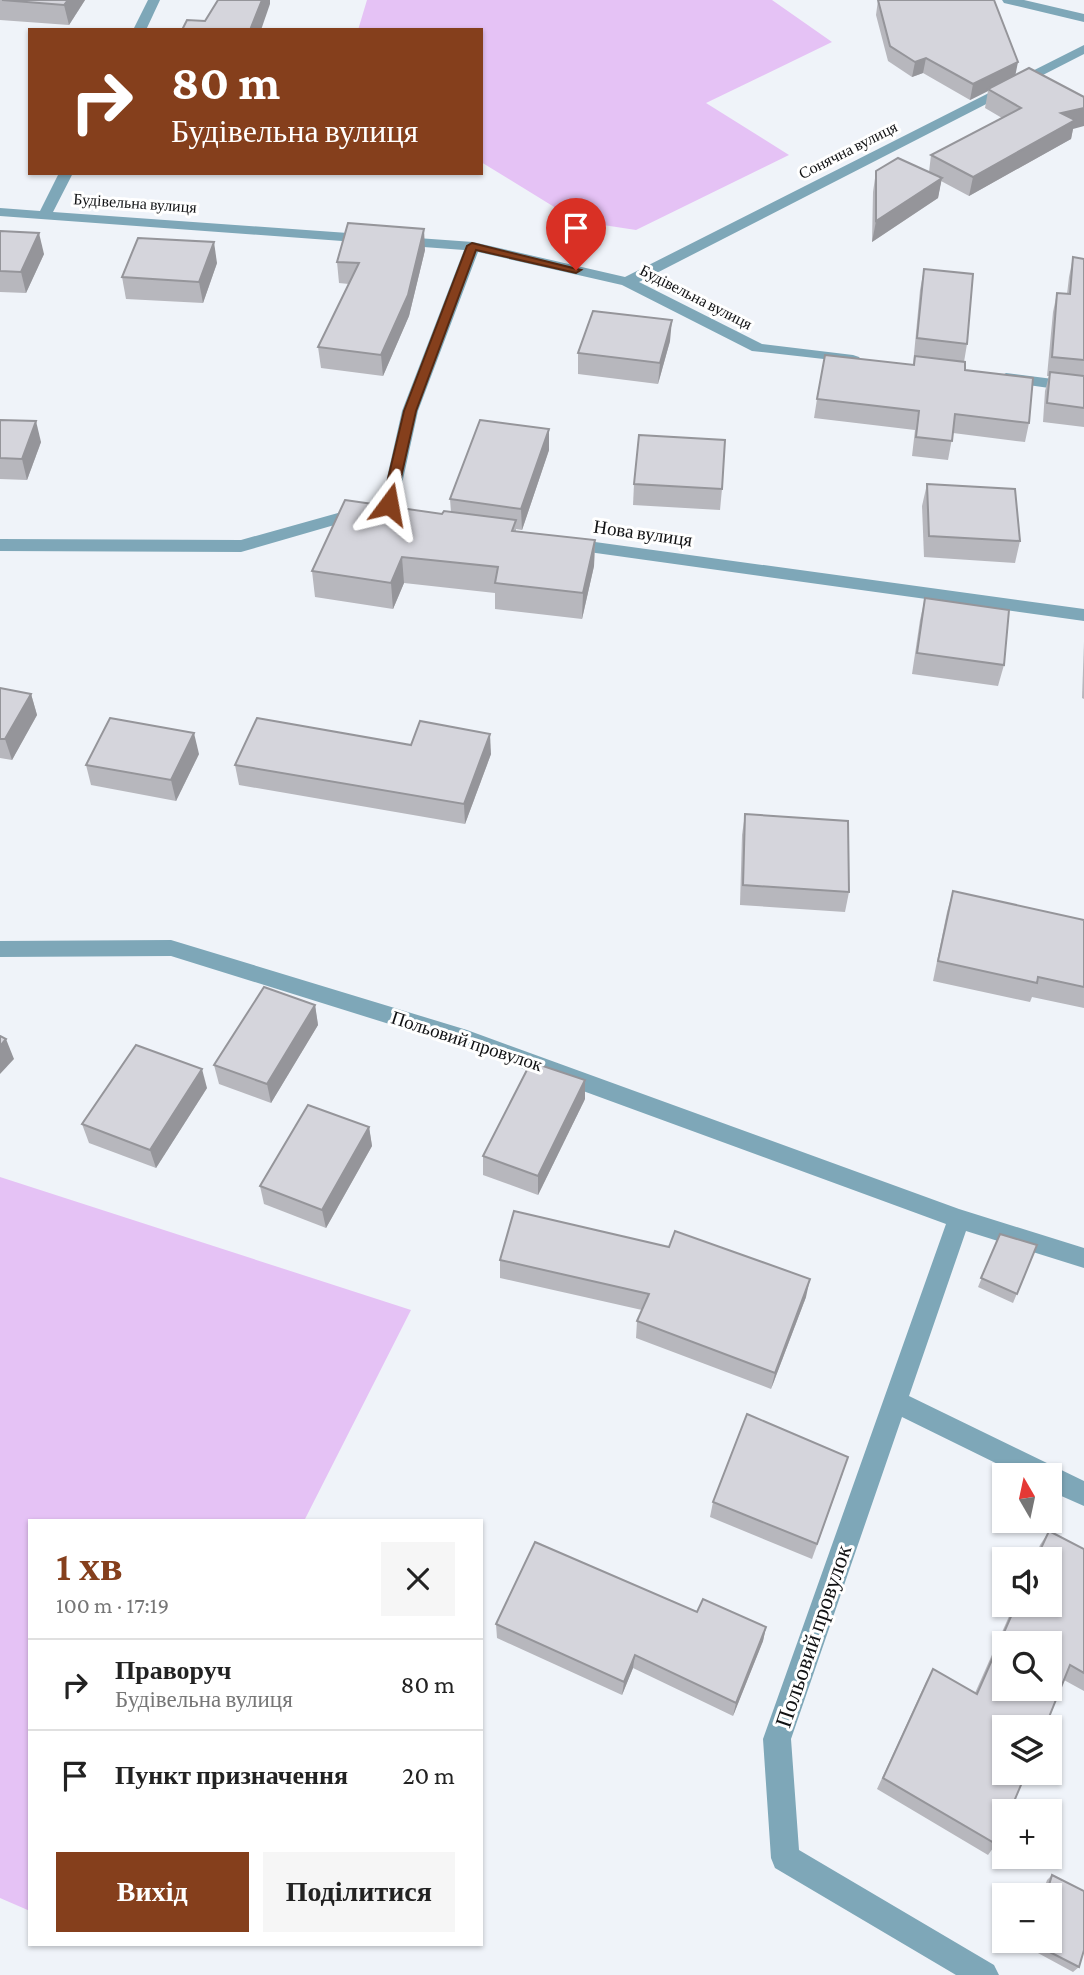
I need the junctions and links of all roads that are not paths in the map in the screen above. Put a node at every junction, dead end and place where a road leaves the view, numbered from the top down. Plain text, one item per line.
1 (154, 0) edge
2 (1009, 0) edge
3 (1084, 18) edge
4 (140, 28) edge
5 (1084, 49) edge
6 (65, 175) edge
7 (0, 212) edge
8 (45, 214) junction
9 (472, 246) junction
10 (627, 282) junction
11 (867, 362) edge
12 (989, 376) edge
13 (1084, 388) edge
14 (389, 504) junction
15 (428, 526) edge
16 (552, 542) edge
17 (0, 545) edge
18 (1084, 615) edge
19 (0, 949) edge
20 (959, 1219) junction
21 (1084, 1258) edge
22 (895, 1401) junction
23 (1021, 1463) edge
24 (1062, 1484) edge
25 (1084, 1494) edge
26 (984, 1975) edge

1 - 4 street
2 - 3 street
5 - 10 street, Сонячна вулиця
6 - 8 street
7 - 8 street, Будівельна вулиця
8 - 9 street, Будівельна вулиця
9 - 10 street, Будівельна вулиця
9 - 14 street
10 - 11 street, Будівельна вулиця
12 - 13 street
14 - 15 street
14 - 17 street
16 - 18 street, Нова вулиця
19 - 20 street, Польовий провулок
20 - 21 street, Польовий провулок
20 - 22 street, Польовий провулок
22 - 23 street
22 - 26 street, Польовий провулок
24 - 25 street

